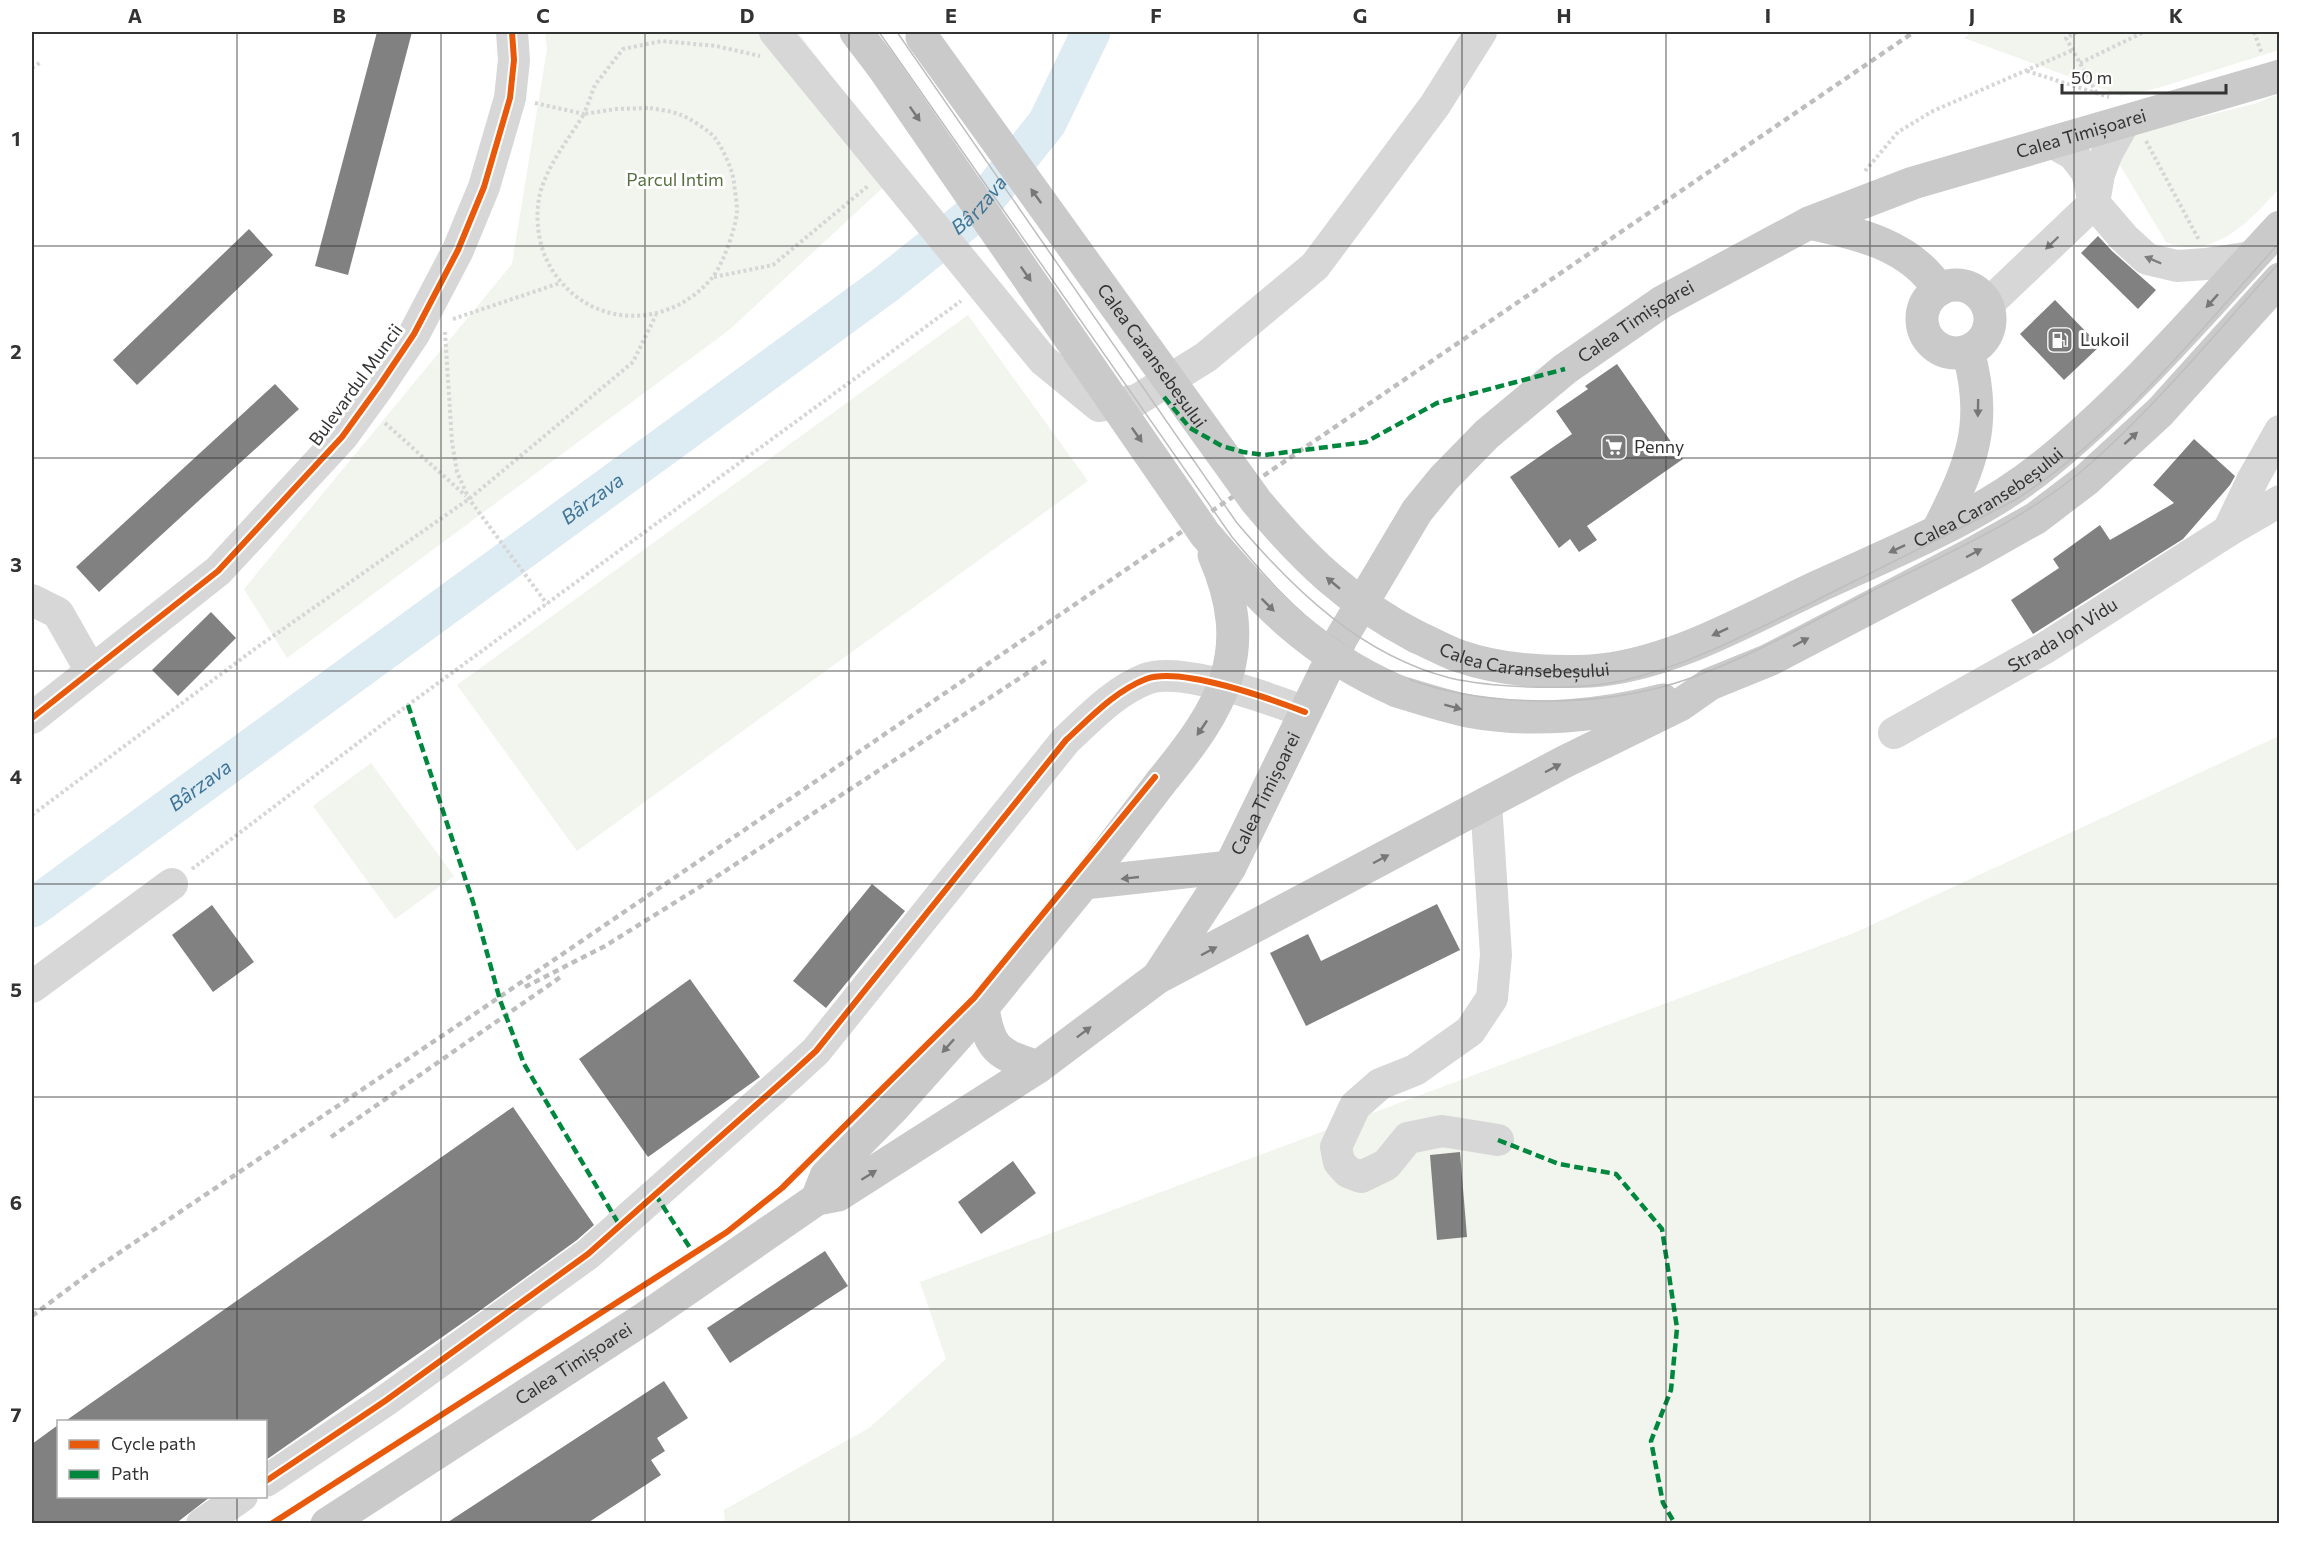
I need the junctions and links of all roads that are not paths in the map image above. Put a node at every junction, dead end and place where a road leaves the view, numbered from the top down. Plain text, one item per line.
1 (512, 32) edge
2 (855, 32) edge
3 (1481, 32) edge
4 (920, 34) edge
5 (771, 44) edge
6 (2272, 68) edge
7 (2130, 120) junction
8 (2052, 142) junction
9 (2094, 203) junction
10 (1809, 223) junction
11 (2280, 227) edge
12 (2251, 257) junction
13 (2280, 279) edge
14 (1939, 290) junction
15 (1987, 305) junction
16 (1968, 351) junction
17 (2280, 430) edge
18 (2280, 501) edge
19 (1938, 530) junction
20 (2228, 531) junction
21 (1205, 534) junction
22 (32, 600) edge
23 (92, 671) junction
24 (1710, 684) junction
25 (1305, 712) junction
26 (32, 718) edge
27 (1894, 733) dead end
28 (1486, 803) junction
29 (1230, 867) junction
30 (1177, 873) junction
31 (1084, 883) junction
32 (172, 884) road end
33 (1201, 911) junction
34 (1157, 978) junction
35 (32, 987) edge
36 (983, 1007) junction
37 (1038, 1068) junction
38 (1498, 1140) dead end
39 (817, 1199) junction
40 (267, 1480) edge
41 (241, 1498) edge
42 (202, 1524) edge
43 (327, 1524) edge

1 - 23 street, Bulevardul Muncii
2 -> 21 main road, bridge
3 - 5 street
19 -> 4 main road, Calea Caransebeșului, bridge
6 - 7 main road, Calea Timișoarei
7 - 8 main road, Calea Timișoarei
7 - 9 street
8 - 9 street
8 - 10 main road, Calea Timișoarei
12 -> 9 street
9 -> 15 street
10 - 14 main road
10 - 25 main road, Calea Timișoarei
11 - 12 main road, Calea Caransebeșului
12 -> 19 main road, Calea Caransebeșului
24 -> 13 main road, Calea Timișoarei
14 - 15 main road
14 - 16 main road
15 - 16 main road
16 -> 19 main road
17 - 20 street
18 - 20 street, Strada Ion Vidu
20 - 27 street, Strada Ion Vidu
21 -> 24 main road, bridge
21 -> 31 main road, bridge
22 - 23 street
23 - 26 street, Bulevardul Muncii
28 -> 24 main road, Calea Timișoarei
25 - 29 main road, Calea Timișoarei
25 - 40 street
34 -> 28 main road, Calea Timișoarei
28 - 38 street
29 - 30 main road, Calea Timișoarei
29 - 33 main road, Calea Timișoarei
30 -> 31 main road, Calea Timișoarei
30 - 33 main road
31 - 36 main road
32 - 35 street
33 - 34 main road, Calea Timișoarei
37 -> 34 main road, Calea Timișoarei
36 - 37 main road
36 -> 39 main road
39 -> 37 main road, Calea Timișoarei
39 - 43 main road, Calea Timișoarei
41 - 42 street

